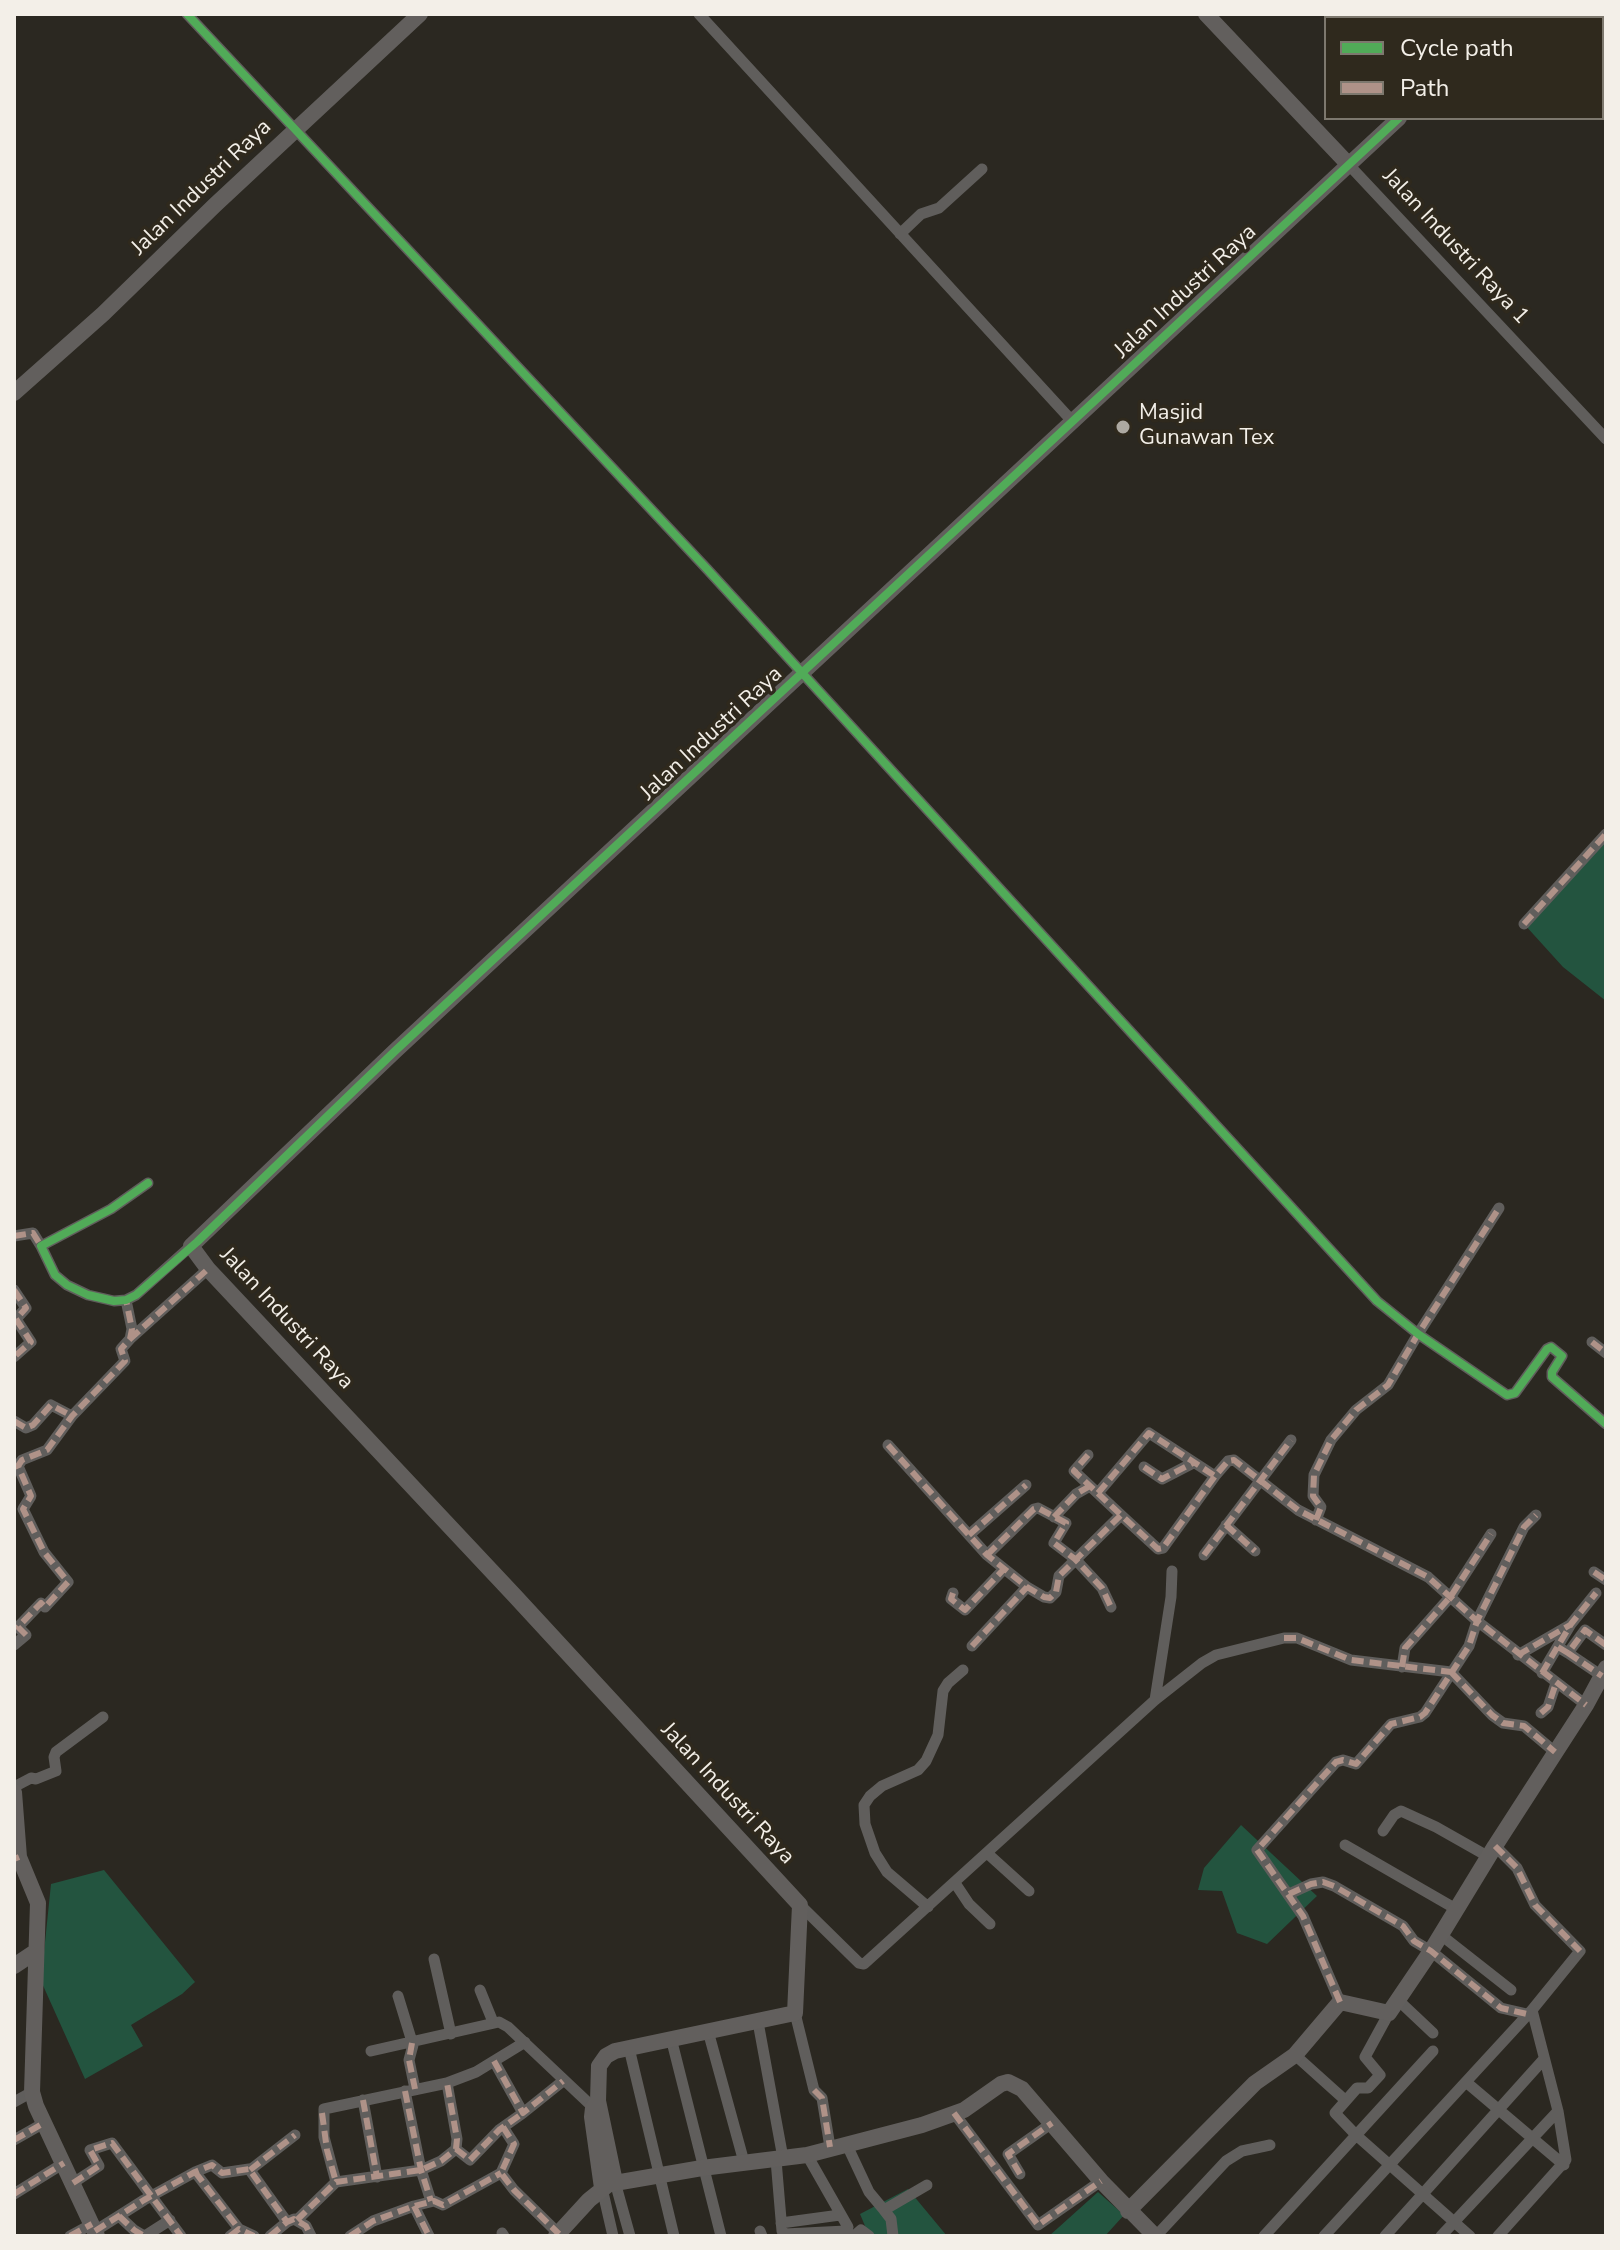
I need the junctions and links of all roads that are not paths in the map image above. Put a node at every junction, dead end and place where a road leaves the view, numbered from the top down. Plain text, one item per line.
1 (187, 14) edge
2 (420, 14) edge
3 (699, 14) edge
4 (1206, 14) edge
5 (1397, 120) edge
6 (295, 130) junction
7 (1349, 165) junction
8 (982, 169) dead end
9 (900, 234) junction
10 (14, 393) edge
11 (1073, 422) junction
12 (1606, 439) edge
13 (803, 674) junction
14 (1606, 834) edge
15 (1524, 924) dead end
16 (148, 1183) dead end
17 (1499, 1208) dead end
18 (14, 1236) edge
19 (41, 1246) junction
20 (191, 1246) junction
21 (208, 1269) junction
22 (14, 1290) edge
23 (126, 1300) junction
24 (1418, 1334) junction
25 (130, 1339) junction
26 (1592, 1342) dead end
27 (1606, 1353) edge
28 (14, 1357) edge
29 (72, 1416) junction
30 (14, 1421) edge
31 (1606, 1424) edge
32 (1291, 1440) dead end
33 (888, 1445) dead end
34 (1088, 1455) dead end
35 (1193, 1463) junction
36 (1144, 1467) dead end
37 (1215, 1476) junction
38 (1260, 1480) junction
39 (1026, 1485) dead end
40 (1094, 1490) junction
41 (1121, 1515) junction
42 (1536, 1515) dead end
43 (1054, 1517) junction
44 (1316, 1520) junction
45 (1226, 1525) junction
46 (1491, 1534) dead end
47 (969, 1535) junction
48 (1255, 1551) dead end
49 (987, 1555) junction
50 (1204, 1555) dead end
51 (1075, 1559) junction
52 (1004, 1569) junction
53 (1172, 1571) dead end
54 (1594, 1572) dead end
55 (1606, 1580) edge
56 (1027, 1587) junction
57 (953, 1593) dead end
58 (1596, 1593) dead end
59 (1451, 1596) junction
60 (1111, 1607) dead end
61 (965, 1610) junction
62 (956, 1621) dead end
63 (1477, 1621) junction
64 (1571, 1624) junction
65 (14, 1645) edge
66 (1606, 1645) edge
67 (972, 1646) dead end
68 (1563, 1650) junction
69 (1518, 1655) junction
70 (1402, 1667) junction
71 (963, 1670) dead end
72 (1451, 1672) junction
73 (1604, 1672) edge
74 (1542, 1673) junction
75 (1556, 1683) junction
76 (1155, 1700) junction
77 (1586, 1705) junction
78 (1541, 1713) dead end
79 (103, 1717) dead end
80 (1555, 1752) junction
81 (14, 1790) edge
82 (1383, 1831) dead end
83 (1345, 1845) dead end
84 (1492, 1851) junction
85 (987, 1853) junction
86 (17, 1858) edge
87 (955, 1883) junction
88 (1029, 1891) dead end
89 (1289, 1894) junction
90 (800, 1905) junction
91 (928, 1907) junction
92 (1456, 1909) junction
93 (990, 1924) dead end
94 (1441, 1935) junction
95 (1431, 1951) junction
96 (35, 1952) junction
97 (434, 1959) dead end
98 (14, 1966) edge
99 (480, 1990) dead end
100 (1511, 1990) dead end
101 (398, 1996) dead end
102 (1340, 2002) junction
103 (1394, 2006) junction
104 (1530, 2012) junction
105 (795, 2013) junction
106 (493, 2022) junction
107 (758, 2022) junction
108 (708, 2031) junction
109 (1433, 2033) dead end
110 (451, 2034) junction
111 (671, 2038) junction
112 (525, 2042) junction
113 (412, 2043) junction
114 (629, 2048) junction
115 (371, 2051) dead end
116 (1433, 2051) dead end
117 (1295, 2055) junction
118 (1544, 2059) junction
119 (494, 2061) junction
120 (563, 2081) junction
121 (1466, 2082) junction
122 (447, 2083) junction
123 (410, 2090) junction
124 (32, 2092) junction
125 (363, 2100) junction
126 (1345, 2100) junction
127 (14, 2102) edge
128 (598, 2108) junction
129 (1499, 2110) junction
130 (1558, 2111) junction
131 (523, 2113) junction
132 (954, 2113) junction
133 (44, 2123) junction
134 (1052, 2123) junction
135 (503, 2127) junction
136 (295, 2135) dead end
137 (1356, 2135) junction
138 (1532, 2137) junction
139 (14, 2140) edge
140 (838, 2145) junction
141 (1270, 2145) dead end
142 (456, 2149) junction
143 (807, 2155) junction
144 (780, 2159) junction
145 (744, 2162) junction
146 (64, 2163) junction
147 (1390, 2165) junction
148 (1564, 2165) junction
149 (702, 2168) junction
150 (250, 2170) junction
151 (421, 2170) junction
152 (195, 2172) junction
153 (501, 2173) junction
154 (1020, 2174) dead end
155 (658, 2176) junction
156 (377, 2177) junction
157 (1101, 2181) junction
158 (336, 2182) junction
159 (73, 2183) junction
160 (608, 2185) junction
161 (927, 2185) dead end
162 (14, 2194) edge
163 (1423, 2194) junction
164 (153, 2195) junction
165 (431, 2201) junction
166 (414, 2206) junction
167 (884, 2210) junction
168 (1128, 2211) junction
169 (840, 2215) junction
170 (119, 2216) junction
171 (170, 2220) junction
172 (292, 2221) junction
173 (1454, 2222) junction
174 (781, 2223) junction
175 (95, 2231) edge
176 (234, 2232) edge
177 (808, 2234) edge
178 (1270, 2234) edge
179 (558, 2235) edge
180 (70, 2236) edge
181 (145, 2236) edge
182 (181, 2236) edge
183 (254, 2236) edge
184 (270, 2236) edge
185 (311, 2236) edge
186 (350, 2236) edge
187 (429, 2236) edge
188 (613, 2236) edge
189 (630, 2236) edge
190 (674, 2236) edge
191 (721, 2236) edge
192 (854, 2236) edge
193 (869, 2236) edge
194 (893, 2236) edge
195 (1156, 2236) edge
196 (1324, 2236) edge
197 (1385, 2236) edge
198 (1441, 2236) edge
199 (1470, 2236) edge
200 (1498, 2236) edge

1 - 6 street
2 - 6 street, Jalan Industri Raya
3 - 9 street
4 - 7 street, Jalan Industri Raya 1
5 - 7 street, Jalan Industri Raya
6 - 10 street, Jalan Industri Raya
6 - 13 street
7 - 11 street, Jalan Industri Raya
7 - 12 street, Jalan Industri Raya 1
8 - 9 street
9 - 11 street
11 - 13 street, Jalan Industri Raya
13 - 20 street, Jalan Industri Raya
13 - 24 street
14 - 15 street
16 - 19 street
17 - 24 street
18 - 19 street
19 - 23 street
20 - 21 street, Jalan Industri Raya
20 - 23 street
21 - 25 street
21 - 90 street, Jalan Industri Raya
22 - 28 street
23 - 25 street
24 - 31 street
24 - 44 street
25 - 29 street
26 - 27 street
29 - 30 street
29 - 65 street
32 - 38 street
33 - 47 street
34 - 40 street
35 - 36 street
35 - 37 street
35 - 40 street
37 - 38 street
37 - 41 street
38 - 44 street
38 - 45 street
39 - 47 street
40 - 41 street
40 - 43 street
41 - 51 street
42 - 63 street
43 - 49 street
43 - 51 street
44 - 59 street
45 - 48 street
45 - 50 street
46 - 59 street
47 - 49 street
49 - 52 street
51 - 56 street
51 - 60 street
52 - 56 street
52 - 61 street
53 - 76 street
54 - 55 street
56 - 67 street
57 - 61 street
58 - 64 street
59 - 63 street
59 - 70 street
61 - 62 street
63 - 69 street
63 - 72 street
64 - 68 street
64 - 69 street
66 - 68 street
68 - 73 street
68 - 74 street
69 - 74 street
70 - 72 street, Jalan Industri Raya
70 - 76 street, Jalan Industri Raya
71 - 91 street
72 - 80 street
72 - 89 street
73 - 77 street
74 - 75 street
75 - 77 street
75 - 78 street
76 - 85 street, Jalan Industri Raya
77 - 80 street
79 - 81 street
80 - 84 street
81 - 86 street
82 - 84 street
83 - 92 street
84 - 92 street
84 - 104 street
85 - 87 street, Jalan Industri Raya
85 - 88 street
86 - 96 street
87 - 91 street, Jalan Industri Raya
87 - 93 street
89 - 95 street
89 - 102 street
90 - 91 street, Jalan Industri Raya
90 - 105 street
92 - 94 street
94 - 95 street
94 - 100 street
95 - 103 street
95 - 104 street
96 - 98 street
96 - 124 street
97 - 110 street
99 - 106 street
101 - 113 street
102 - 103 street
102 - 117 street
103 - 109 street
103 - 126 street
104 - 118 street
104 - 121 street
105 - 107 street
105 - 140 street
106 - 110 street
106 - 112 street
107 - 108 street
107 - 144 street
108 - 111 street
108 - 145 street
110 - 113 street
111 - 114 street
111 - 149 street
112 - 119 street
112 - 120 street
113 - 115 street
113 - 123 street
114 - 128 street
114 - 155 street
116 - 137 street
117 - 126 street
117 - 168 street
118 - 129 street
118 - 130 street
119 - 122 street
119 - 131 street
120 - 128 street
120 - 131 street
121 - 129 street
121 - 147 street
122 - 123 street
122 - 142 street
123 - 125 street
123 - 151 street
124 - 127 street
124 - 133 street
125 - 156 street
125 - 158 street
126 - 137 street
128 - 160 street
129 - 138 street
129 - 163 street
130 - 138 street
130 - 148 street
131 - 135 street
132 - 134 street
132 - 140 street
132 - 157 street
133 - 139 street
133 - 146 street
134 - 154 street
134 - 157 street
135 - 142 street
135 - 153 street
136 - 150 street
137 - 147 street
137 - 178 street
138 - 148 street
138 - 173 street
140 - 143 street
140 - 167 street
141 - 195 street
142 - 151 street
143 - 144 street
143 - 169 street
144 - 145 street
144 - 174 street
145 - 149 street
146 - 159 street
146 - 162 street
147 - 163 street
147 - 196 street
148 - 200 street
149 - 155 street
149 - 191 street
150 - 152 street
150 - 172 street
151 - 156 street
151 - 165 street
152 - 164 street
152 - 176 street
153 - 165 street
153 - 179 street
155 - 160 street
155 - 190 street
156 - 158 street
157 - 168 street
158 - 172 street
159 - 164 street
159 - 175 street
160 - 179 street
160 - 188 street
160 - 189 street
161 - 167 street
163 - 173 street
163 - 197 street
164 - 170 street
164 - 171 street
165 - 166 street
166 - 186 street
166 - 187 street
167 - 194 street
168 - 195 street
169 - 174 street
169 - 177 street
170 - 175 street
170 - 181 street
171 - 181 street
171 - 182 street
172 - 184 street
172 - 185 street
173 - 198 street
173 - 199 street
174 - 177 street
175 - 180 street
176 - 183 street
192 - 193 street

